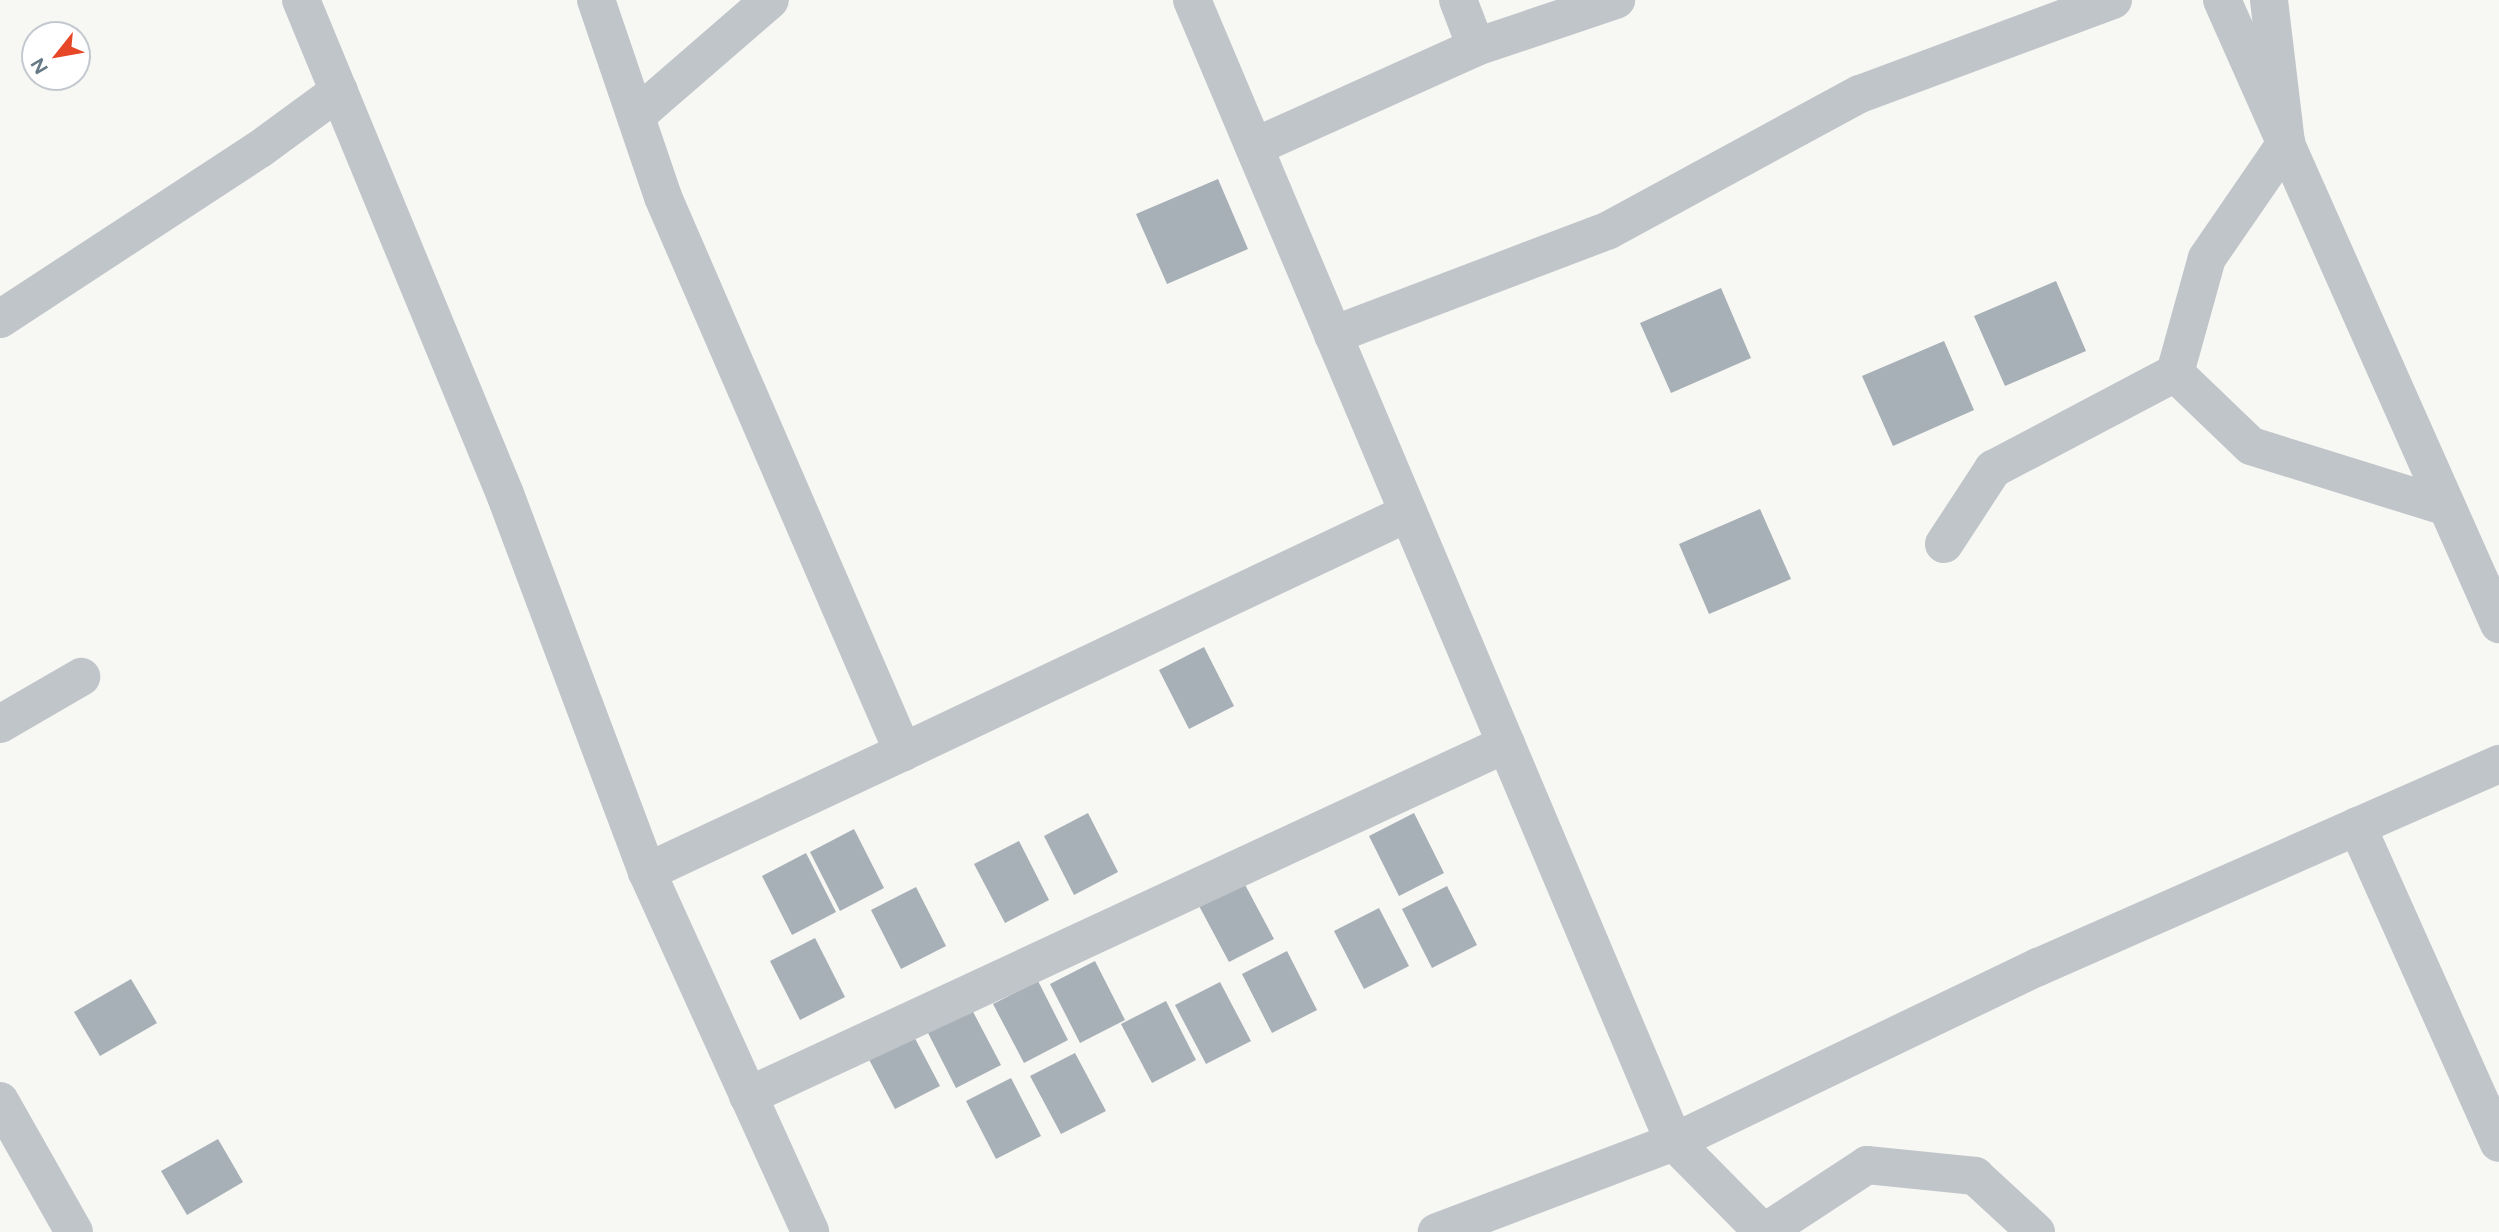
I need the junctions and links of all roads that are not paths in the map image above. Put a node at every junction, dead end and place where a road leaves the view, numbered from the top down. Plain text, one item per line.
1 (301, 0) edge
2 (596, 0) edge
3 (770, 0) edge
4 (1192, 0) edge
5 (1458, 0) edge
6 (1616, 0) edge
7 (2113, 0) edge
8 (2222, 0) edge
9 (2269, 0) edge
10 (1476, 47) junction
11 (339, 91) junction
12 (636, 116) junction
13 (2286, 143) junction
14 (1254, 147) junction
15 (0, 319) edge
16 (1333, 335) junction
17 (2175, 373) junction
18 (2447, 507) junction
19 (1409, 513) junction
20 (1944, 544) dead end
21 (2499, 624) edge
22 (81, 677) dead end
23 (0, 724) edge
24 (1506, 744) junction
25 (903, 752) junction
26 (2499, 764) edge
27 (2357, 826) junction
28 (647, 872) junction
29 (748, 1096) junction
30 (0, 1101) edge
31 (10, 1142) edge
32 (1674, 1142) junction
33 (2499, 1143) edge
34 (74, 1232) edge
35 (810, 1232) edge
36 (1437, 1232) edge
37 (1764, 1232) edge
38 (2036, 1232) edge

1 - 11 street
2 - 12 street
3 - 12 street
4 - 14 street
5 - 10 street
6 - 10 street
7 - 16 street
8 - 13 street
9 - 13 street
10 - 14 street
11 - 15 street
11 - 28 street
12 - 25 street
13 - 17 street
13 - 18 street
14 - 16 street
16 - 19 street
17 - 18 street
17 - 20 street
18 - 21 street
19 - 24 street
19 - 25 street
22 - 23 street
24 - 29 street
24 - 32 street
25 - 28 street
26 - 27 street
27 - 32 street
27 - 33 street
28 - 29 street
29 - 35 street
30 - 31 street
31 - 34 street
32 - 36 street
32 - 37 street
37 - 38 street

